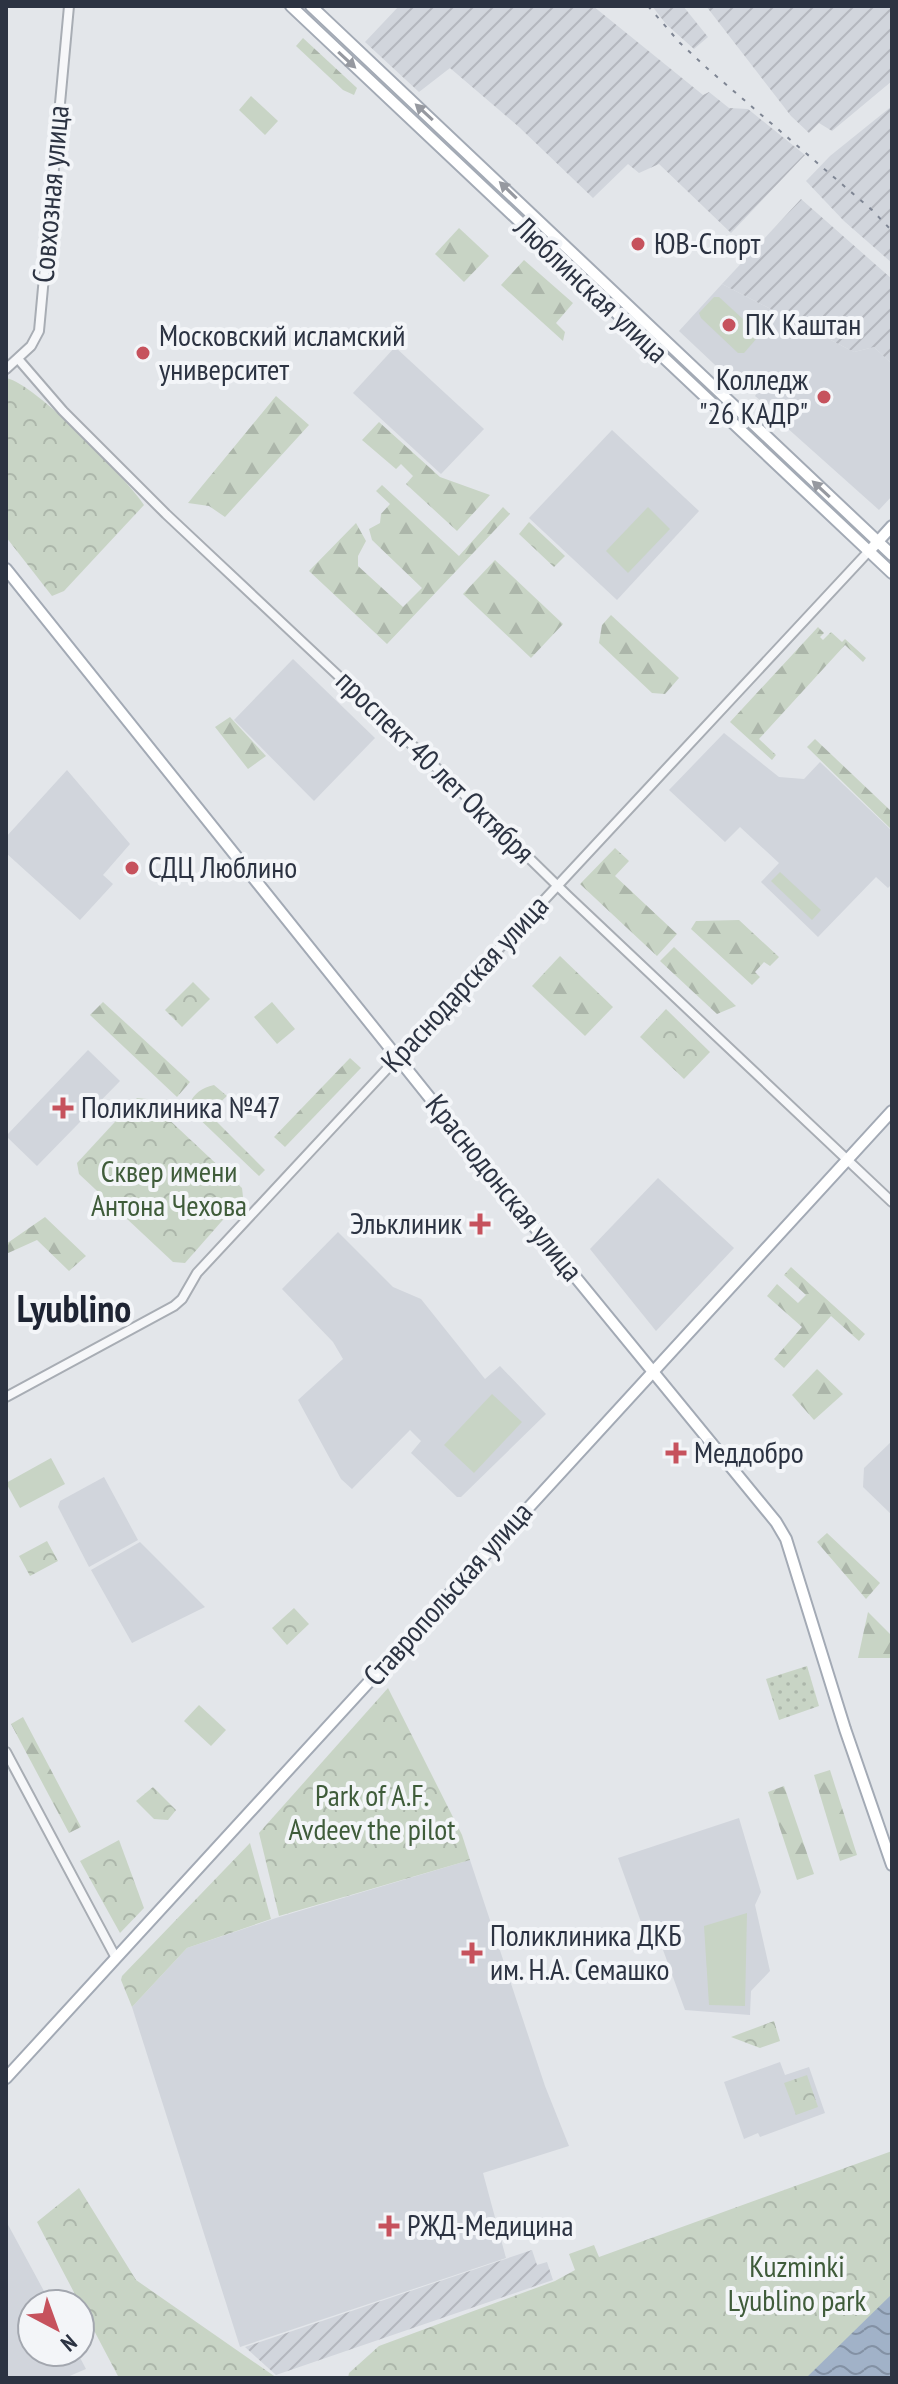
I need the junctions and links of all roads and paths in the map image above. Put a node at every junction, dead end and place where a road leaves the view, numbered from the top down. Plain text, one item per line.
1 (69, 6) edge
2 (291, 6) edge
3 (311, 6) edge
4 (19, 360) junction
5 (6, 369) edge
6 (892, 526) edge
7 (878, 542) junction
8 (869, 551) junction
9 (892, 555) edge
10 (6, 569) edge
11 (892, 573) edge
12 (558, 885) junction
13 (398, 1056) junction
14 (892, 1111) edge
15 (848, 1160) junction
16 (892, 1202) edge
17 (654, 1372) junction
18 (6, 1397) edge
19 (6, 1752) edge
20 (892, 1865) edge
21 (116, 1958) junction
22 (6, 2078) edge

1 - 4 street, Совхозная улица
2 -> 8 main road, Люблинская улица
7 -> 3 main road, Люблинская улица
4 - 5 street, Совхозная улица
4 - 12 street, проспект 40 лет Октября
6 - 7 main road, Краснодарская улица
7 - 8 main road, Краснодарская улица
7 - 9 main road, Люблинская улица
8 - 11 main road, Люблинская улица
8 - 12 street, Краснодарская улица
10 - 13 main road, Краснодонская улица
12 - 13 street, Краснодарская улица
12 - 15 street, проспект 40 лет Октября
13 - 17 main road, Краснодонская улица
13 - 18 street, Краснодарская улица
14 - 15 main road, Ставропольская улица
15 - 16 street, проспект 40 лет Октября
15 - 17 main road, Ставропольская улица
17 - 20 main road, Краснодонская улица
17 - 21 main road, Ставропольская улица
19 - 21 street
21 - 22 main road, Ставропольская улица

